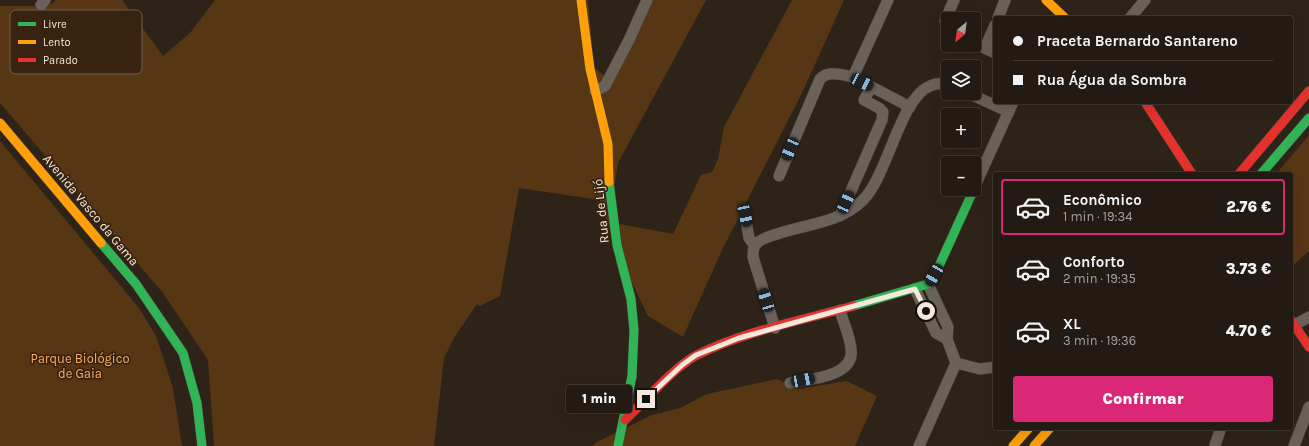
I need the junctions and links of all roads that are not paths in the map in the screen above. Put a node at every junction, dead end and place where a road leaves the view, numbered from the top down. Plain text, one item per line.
1 (581, 0) edge
2 (647, 0) edge
3 (888, 0) edge
4 (954, 0) edge
5 (1006, 0) edge
6 (1144, 0) edge
7 (1050, 3) edge
8 (949, 12) edge
9 (999, 16) edge
10 (1048, 16) edge
11 (1063, 16) edge
12 (1132, 16) edge
13 (993, 35) edge
14 (990, 50) edge
15 (853, 77) junction
16 (941, 85) edge
17 (871, 87) junction
18 (1309, 90) edge
19 (595, 91) junction
20 (981, 97) edge
21 (993, 101) edge
22 (1146, 104) edge
23 (910, 107) junction
24 (1011, 107) edge
25 (1309, 118) edge
26 (0, 123) edge
27 (1191, 172) edge
28 (1240, 172) edge
29 (1263, 172) edge
30 (981, 173) edge
31 (778, 176) dead end
32 (971, 196) edge
33 (745, 215) dead end
34 (840, 216) junction
35 (755, 246) junction
36 (928, 284) junction
37 (915, 289) junction
38 (840, 310) junction
39 (159, 316) junction
40 (1309, 317) edge
41 (1293, 322) edge
42 (775, 328) junction
43 (947, 339) junction
44 (1309, 346) edge
45 (171, 354) dead end
46 (956, 363) junction
47 (993, 367) edge
48 (790, 383) dead end
49 (1309, 407) edge
50 (625, 420) junction
51 (1027, 430) edge
52 (1048, 430) edge
53 (1220, 430) edge
54 (202, 446) edge
55 (618, 446) edge
56 (919, 446) edge
57 (1013, 446) edge
58 (1034, 446) edge
59 (1216, 446) edge
60 (1294, 446) edge

1 - 19 main road, Rua de Lijó
2 - 19 street
3 - 15 street
4 - 8 street
5 - 9 street
6 - 12 street
7 - 10 street
7 - 11 main road
13 - 14 street
15 - 17 street
15 - 31 street
16 - 23 street
17 - 23 street
17 - 34 street
18 - 28 main road
19 - 50 main road, Rua de Lijó
20 - 21 street
22 - 27 main road
23 - 34 street
24 - 30 street
25 - 29 main road
26 - 39 main road, Avenida Vasco da Gama
32 - 36 main road
33 - 35 street
34 - 35 street
35 - 42 street
36 - 37 main road
36 - 43 street
37 - 38 main road
37 - 43 street
38 - 42 main road
38 - 48 street
39 - 45 main road, Avenida Vasco da Gama
39 - 54 main road, Avenida Vasco da Gama
40 - 41 street
41 - 44 main road
42 - 50 main road
43 - 46 street
46 - 47 street
46 - 56 street
49 - 60 street
50 - 55 main road, Rua de Lijó
51 - 57 main road
52 - 58 main road
53 - 59 street

